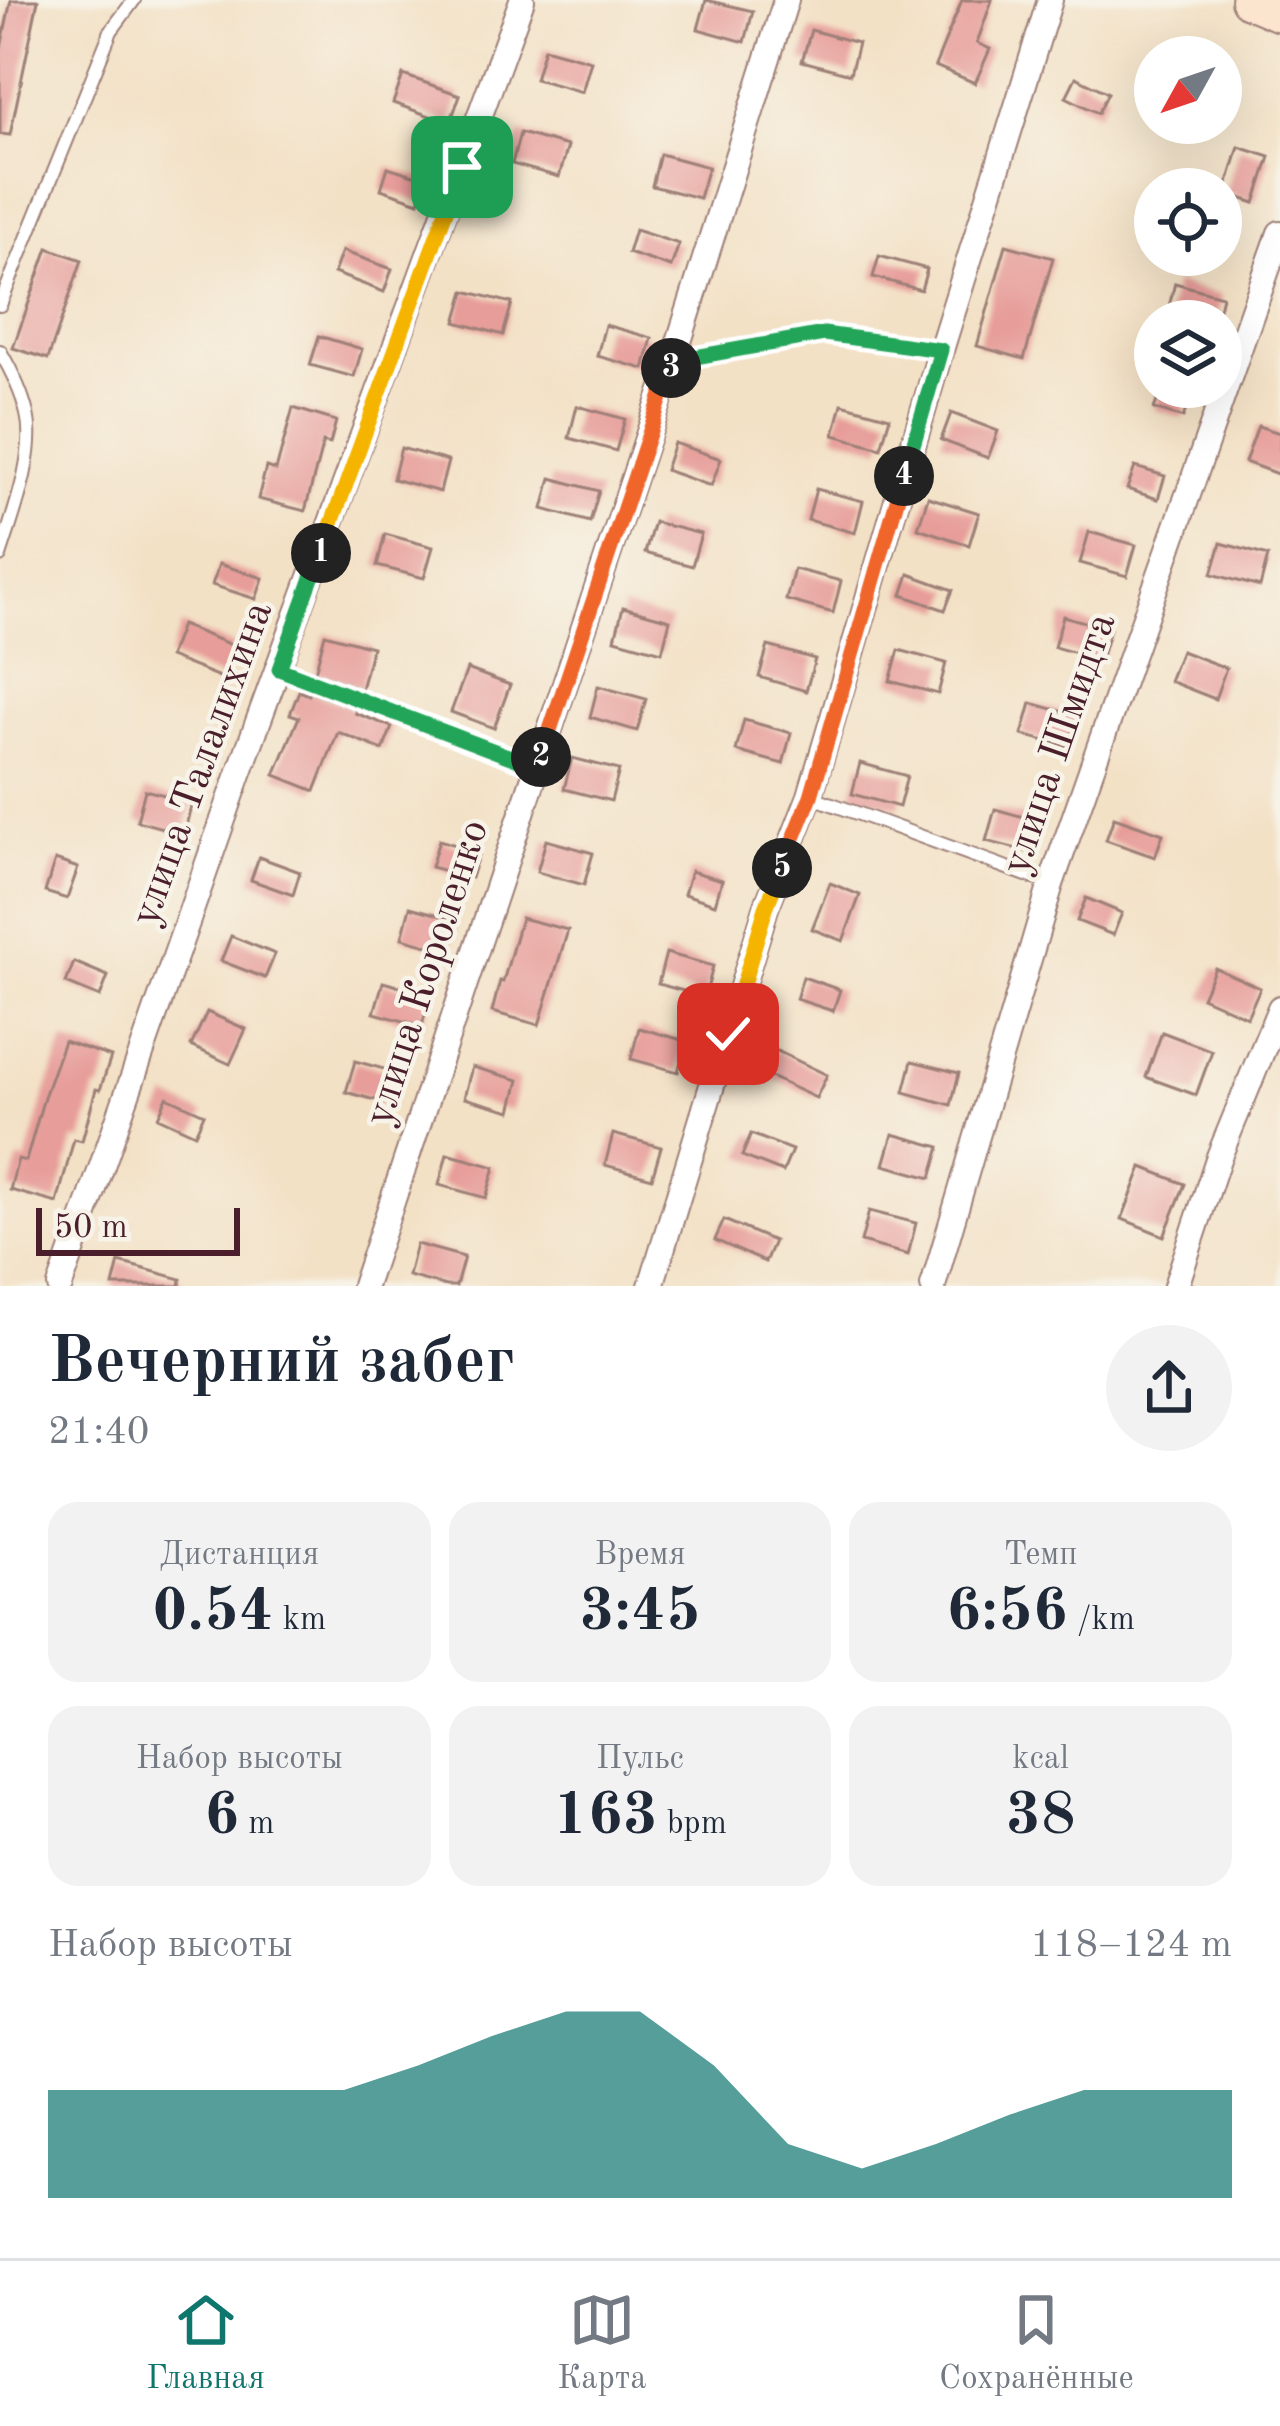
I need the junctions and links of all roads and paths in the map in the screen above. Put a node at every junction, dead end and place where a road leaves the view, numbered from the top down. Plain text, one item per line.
1 (134, 0) edge
2 (523, 0) edge
3 (787, 0) edge
4 (1050, 0) edge
5 (1249, 0) edge
6 (1280, 13) edge
7 (1280, 233) edge
8 (0, 305) edge
9 (941, 350) junction
10 (0, 351) edge
11 (673, 361) junction
12 (0, 496) edge
13 (17, 502) junction
14 (0, 556) edge
15 (279, 669) junction
16 (537, 767) junction
17 (811, 796) junction
18 (1051, 884) junction
19 (1280, 1008) edge
20 (60, 1286) edge
21 (364, 1286) edge
22 (651, 1286) edge
23 (933, 1286) edge
24 (1176, 1286) edge

1 - 8 lane
2 - 15 street, улица Талалихина
3 - 11 street, улица Короленко
4 - 9 street
5 - 6 street
7 - 18 street, улица Шмидта
9 - 11 lane
9 - 17 street
10 - 13 lane
11 - 16 street, улица Короленко
12 - 13 lane
13 - 14 lane
15 - 16 lane
15 - 20 street, улица Талалихина
16 - 21 street, улица Короленко
17 - 18 lane
17 - 22 street
18 - 23 street, улица Шмидта
19 - 24 street

